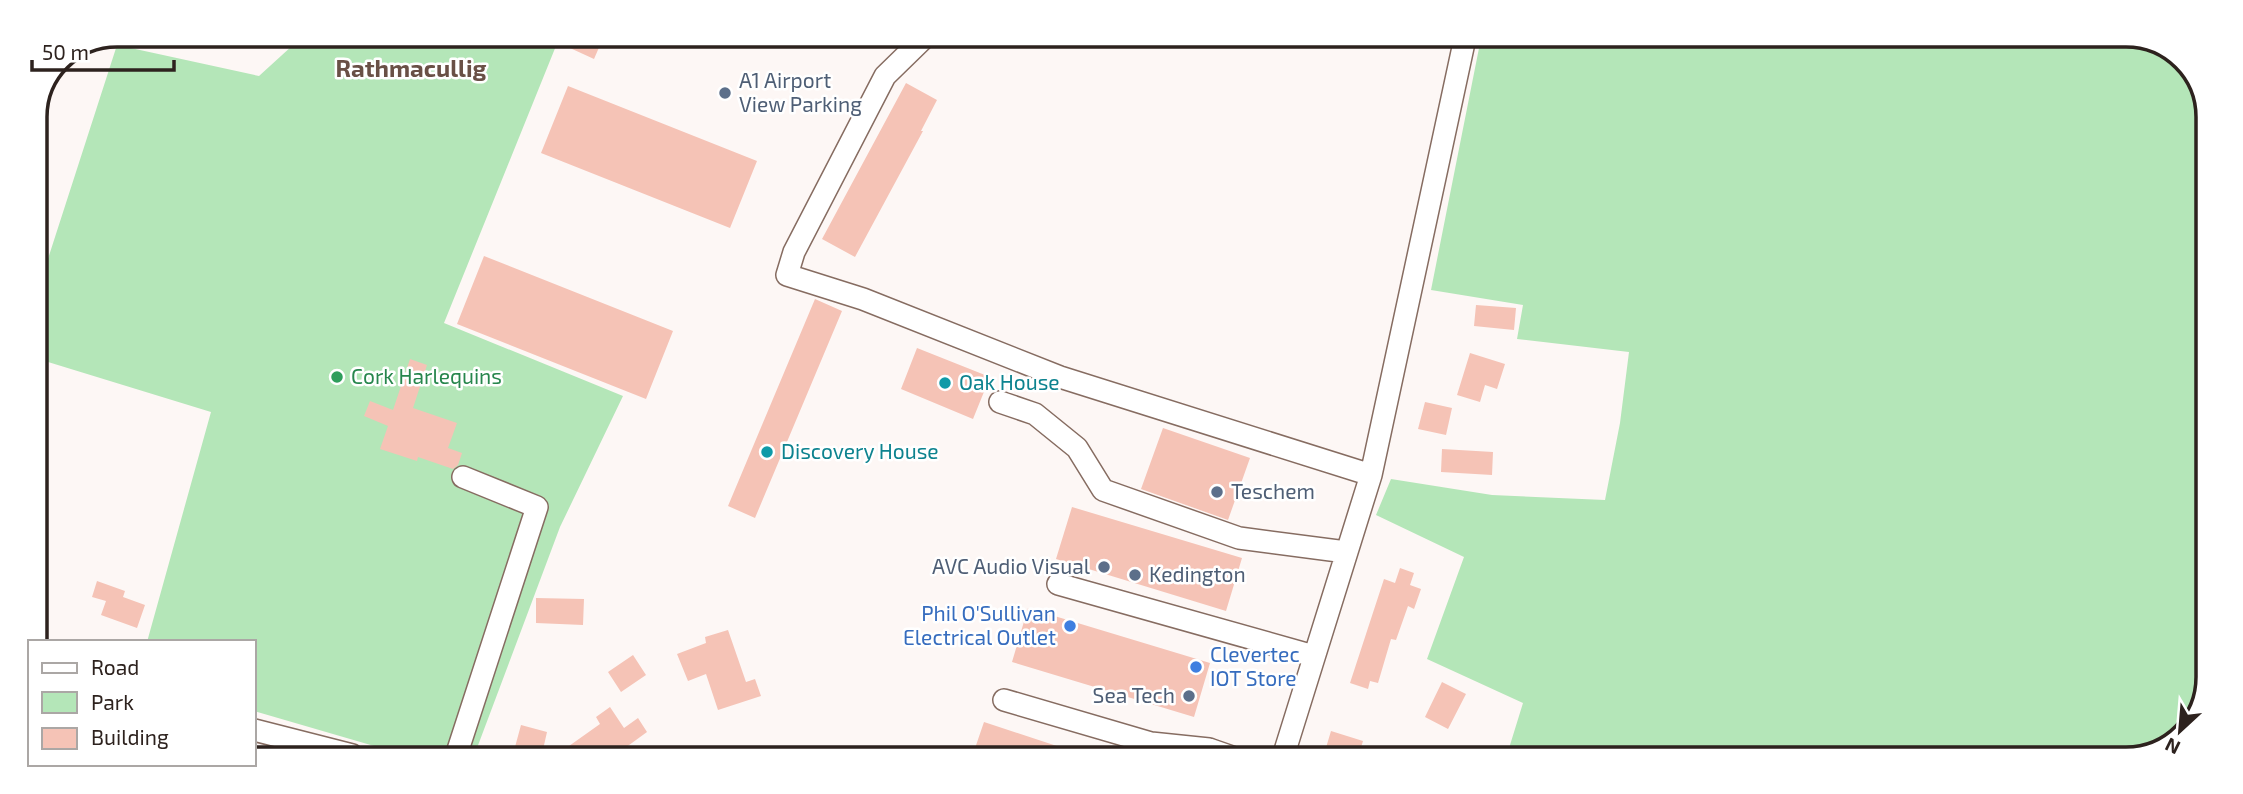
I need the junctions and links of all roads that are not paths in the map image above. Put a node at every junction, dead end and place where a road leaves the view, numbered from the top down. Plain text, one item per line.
1 (915, 47) edge
2 (1463, 47) edge
3 (1000, 402) dead end
4 (1371, 475) junction
5 (463, 477) dead end
6 (1346, 552) junction
7 (1058, 584) dead end
8 (1314, 656) junction
9 (1004, 701) dead end
10 (256, 731) edge
11 (321, 747) edge
12 (459, 747) edge
13 (1174, 747) edge
14 (1286, 747) edge

1 - 4 street
2 - 4 street
3 - 6 street
4 - 6 street
5 - 12 street
6 - 8 street
7 - 8 street
8 - 14 street
9 - 13 street
10 - 11 street

